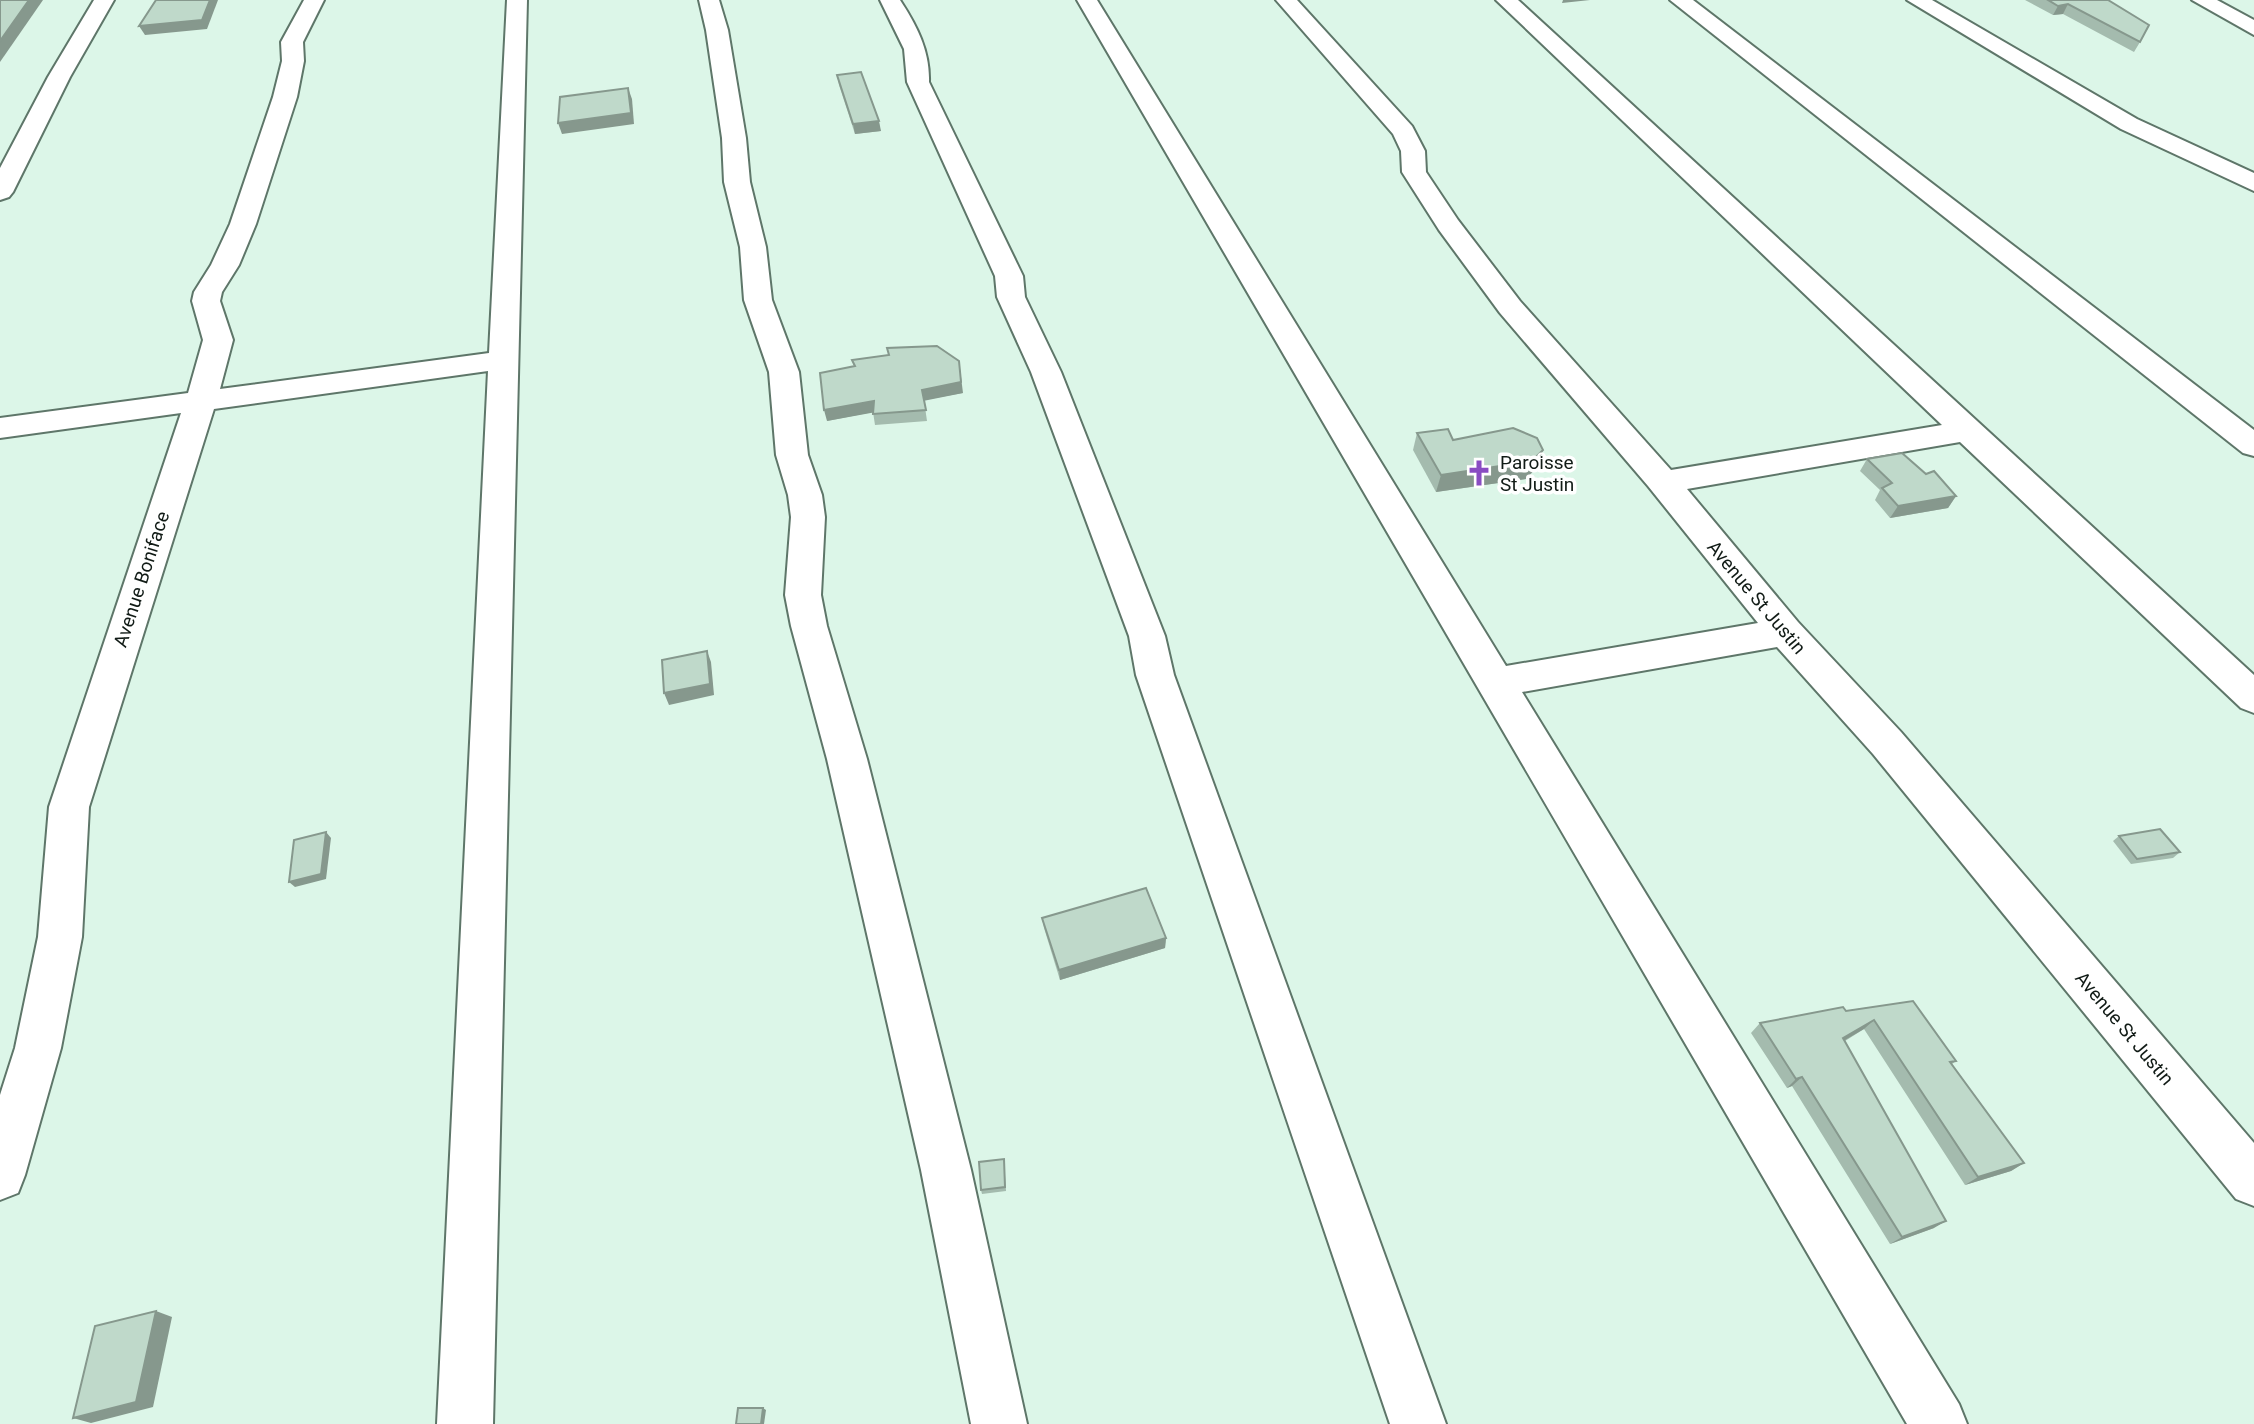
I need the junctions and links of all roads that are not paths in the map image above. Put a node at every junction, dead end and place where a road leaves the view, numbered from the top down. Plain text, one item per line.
1 (104, 0) edge
2 (314, 0) edge
3 (517, 0) edge
4 (709, 0) edge
5 (890, 0) edge
6 (1087, 0) edge
7 (1286, 0) edge
8 (1506, 0) edge
9 (1680, 0) edge
10 (1917, 0) edge
11 (2202, 0) edge
12 (2254, 29) edge
13 (2254, 183) edge
14 (0, 192) edge
15 (504, 360) junction
16 (200, 401) junction
17 (0, 428) edge
18 (1968, 431) junction
19 (2254, 446) edge
20 (1663, 482) junction
21 (1785, 632) junction
22 (1495, 682) junction
23 (2254, 698) edge
24 (0, 1175) edge
25 (2254, 1181) edge
26 (465, 1424) edge
27 (999, 1424) edge
28 (1418, 1424) edge
29 (1939, 1424) edge

1 - 14 street
2 - 16 street, Avenue Boniface
3 - 15 street
4 - 27 street
5 - 28 street
6 - 22 street
7 - 20 street, Avenue St Justin
8 - 18 street
9 - 19 street
10 - 13 street
11 - 12 street
15 - 16 street
15 - 26 street
16 - 17 street
16 - 24 street, Avenue Boniface
18 - 20 street
18 - 23 street
20 - 21 street, Avenue St Justin
21 - 22 street
21 - 25 street, Avenue St Justin
22 - 29 street

